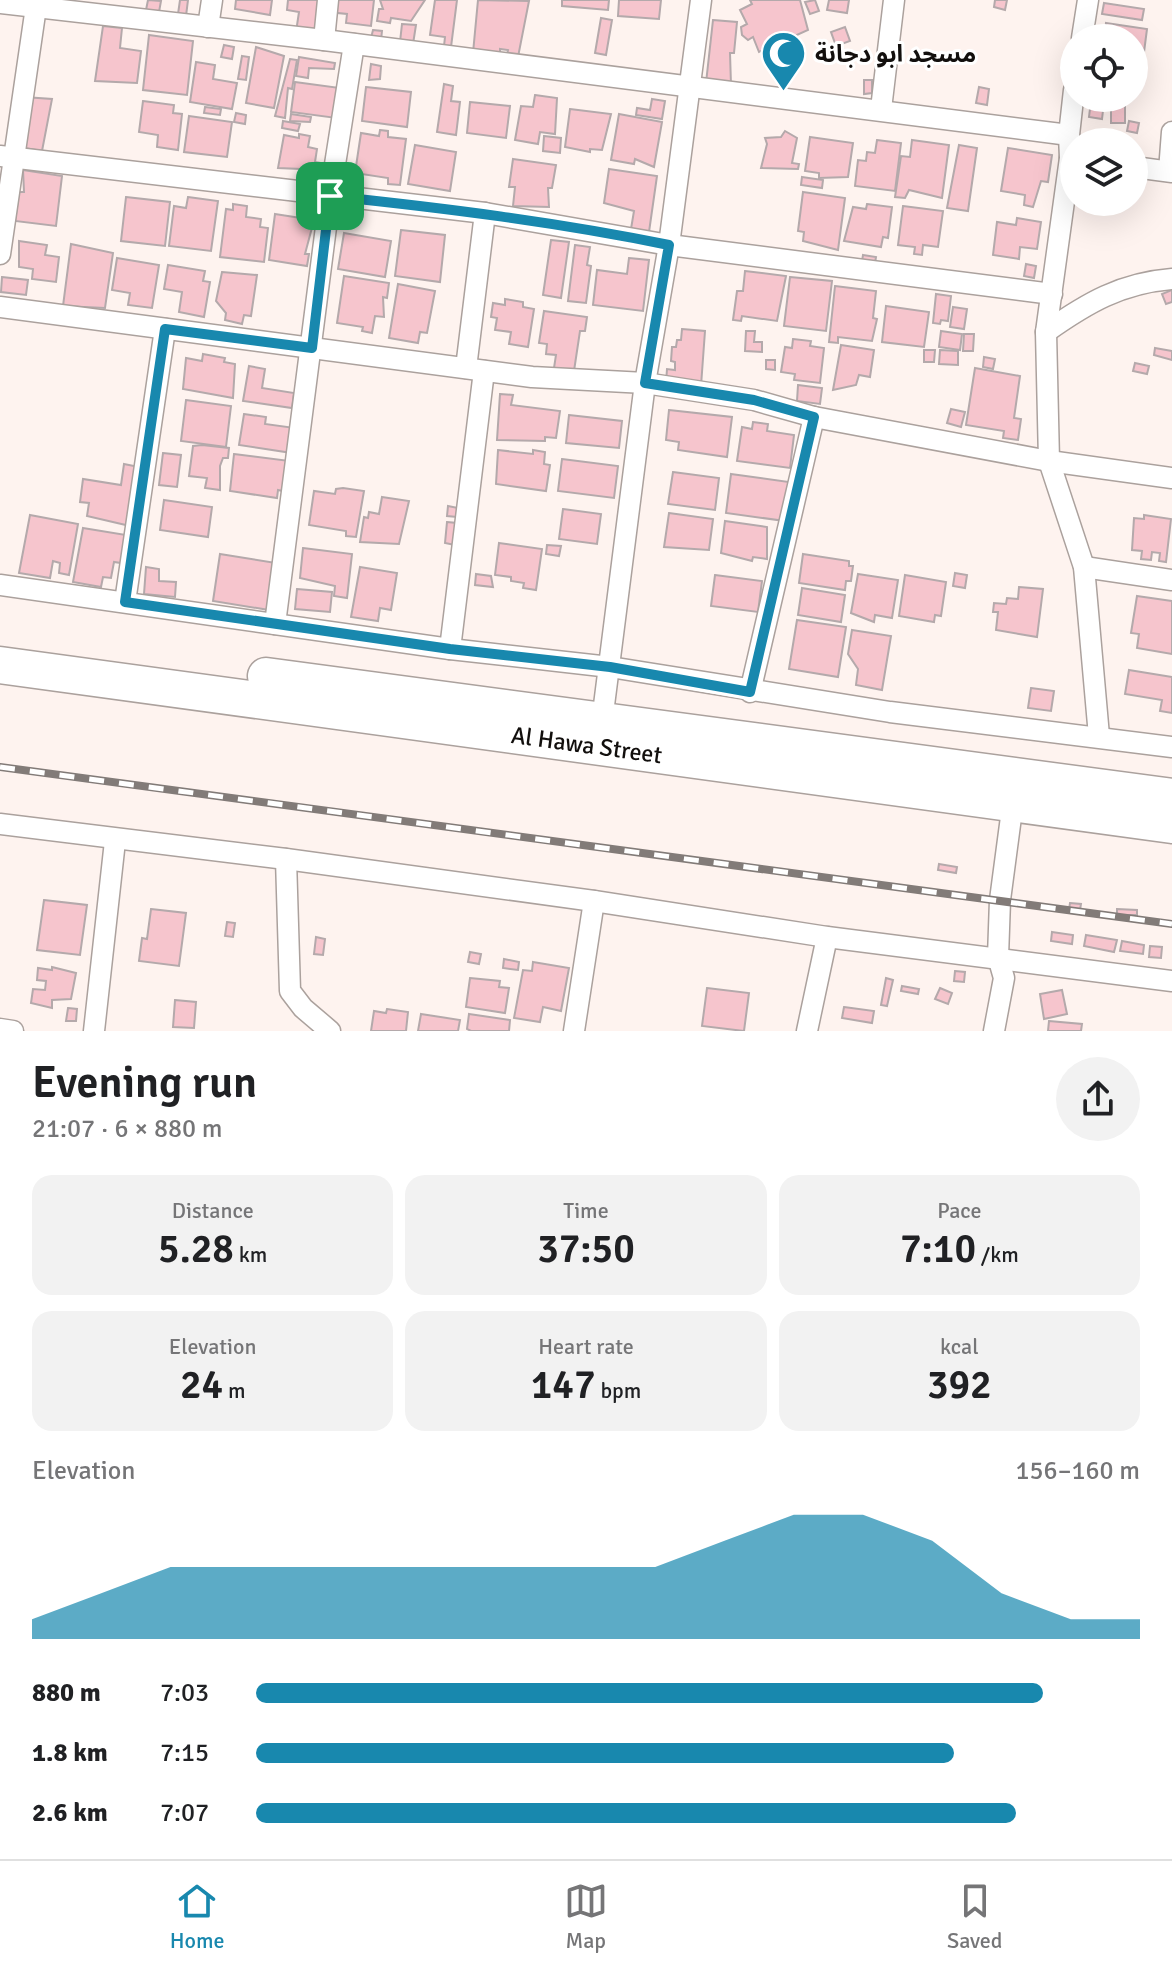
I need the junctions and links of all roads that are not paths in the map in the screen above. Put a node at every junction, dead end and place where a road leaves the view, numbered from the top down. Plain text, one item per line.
1 (212, 0) edge
2 (328, 0) edge
3 (701, 0) edge
4 (894, 0) edge
5 (1088, 0) edge
6 (0, 3) edge
7 (36, 4) edge
8 (1084, 24) edge
9 (208, 27) junction
10 (324, 40) junction
11 (354, 44) junction
12 (689, 86) junction
13 (881, 109) junction
14 (1172, 132) edge
15 (1060, 134) edge
16 (6, 157) edge
17 (1148, 169) edge
18 (1170, 171) edge
19 (330, 196) junction
20 (485, 213) junction
21 (1064, 216) edge
22 (669, 245) junction
23 (0, 254) edge
24 (1172, 279) edge
25 (1052, 294) junction
26 (0, 307) edge
27 (165, 329) junction
28 (1046, 332) junction
29 (312, 348) junction
30 (475, 370) junction
31 (645, 383) junction
32 (814, 417) junction
33 (1049, 461) junction
34 (1172, 478) edge
35 (1084, 567) junction
36 (1172, 580) edge
37 (0, 585) edge
38 (125, 602) junction
39 (275, 624) junction
40 (0, 640) edge
41 (450, 649) junction
42 (0, 665) edge
43 (610, 667) junction
44 (750, 692) junction
45 (602, 721) junction
46 (1099, 736) junction
47 (1172, 747) edge
48 (1172, 797) edge
49 (1013, 802) junction
50 (0, 824) edge
51 (1172, 825) edge
52 (115, 841) junction
53 (286, 859) junction
54 (594, 901) junction
55 (827, 937) junction
56 (998, 957) junction
57 (1172, 981) edge
58 (0, 1029) edge
59 (13, 1031) edge
60 (94, 1031) edge
61 (330, 1031) edge
62 (574, 1031) edge
63 (807, 1031) edge
64 (994, 1031) edge

1 - 9 street
2 - 10 street
3 - 12 street
4 - 13 street
5 - 8 street
6 - 7 street
7 - 9 street
7 - 16 street
9 - 10 street
10 - 11 street
11 - 12 street
11 - 19 street
12 - 13 street
12 - 22 street
13 - 15 street
14 - 18 street
16 - 19 street
16 - 23 street
17 - 18 street
19 - 20 street
19 - 29 street
20 - 22 street
20 - 30 street
21 - 25 street
22 - 25 street
22 - 31 street
24 - 28 street
25 - 28 street
26 - 27 street
27 - 29 street
27 - 38 street
28 - 33 street
29 - 30 street
29 - 39 street
30 - 31 street
30 - 41 street
31 - 32 street
31 - 43 street
32 - 33 street
32 - 44 street
33 - 34 street
33 - 35 street
35 - 36 street
35 - 46 street
37 - 38 street
38 - 39 street
39 - 41 street
40 - 45 highway, Al Hawa Street
41 - 43 street
42 - 49 highway, Al Hawa Street
43 - 44 street
43 - 45 street
44 - 46 street
45 - 48 highway, Al Hawa Street
46 - 47 street
49 - 51 highway, Al Hawa Street
49 - 56 street
50 - 52 street
52 - 53 street
52 - 60 street
53 - 54 street
53 - 61 street
54 - 55 street
54 - 62 street
55 - 56 street
55 - 63 street
56 - 57 street
56 - 64 street
58 - 59 street

